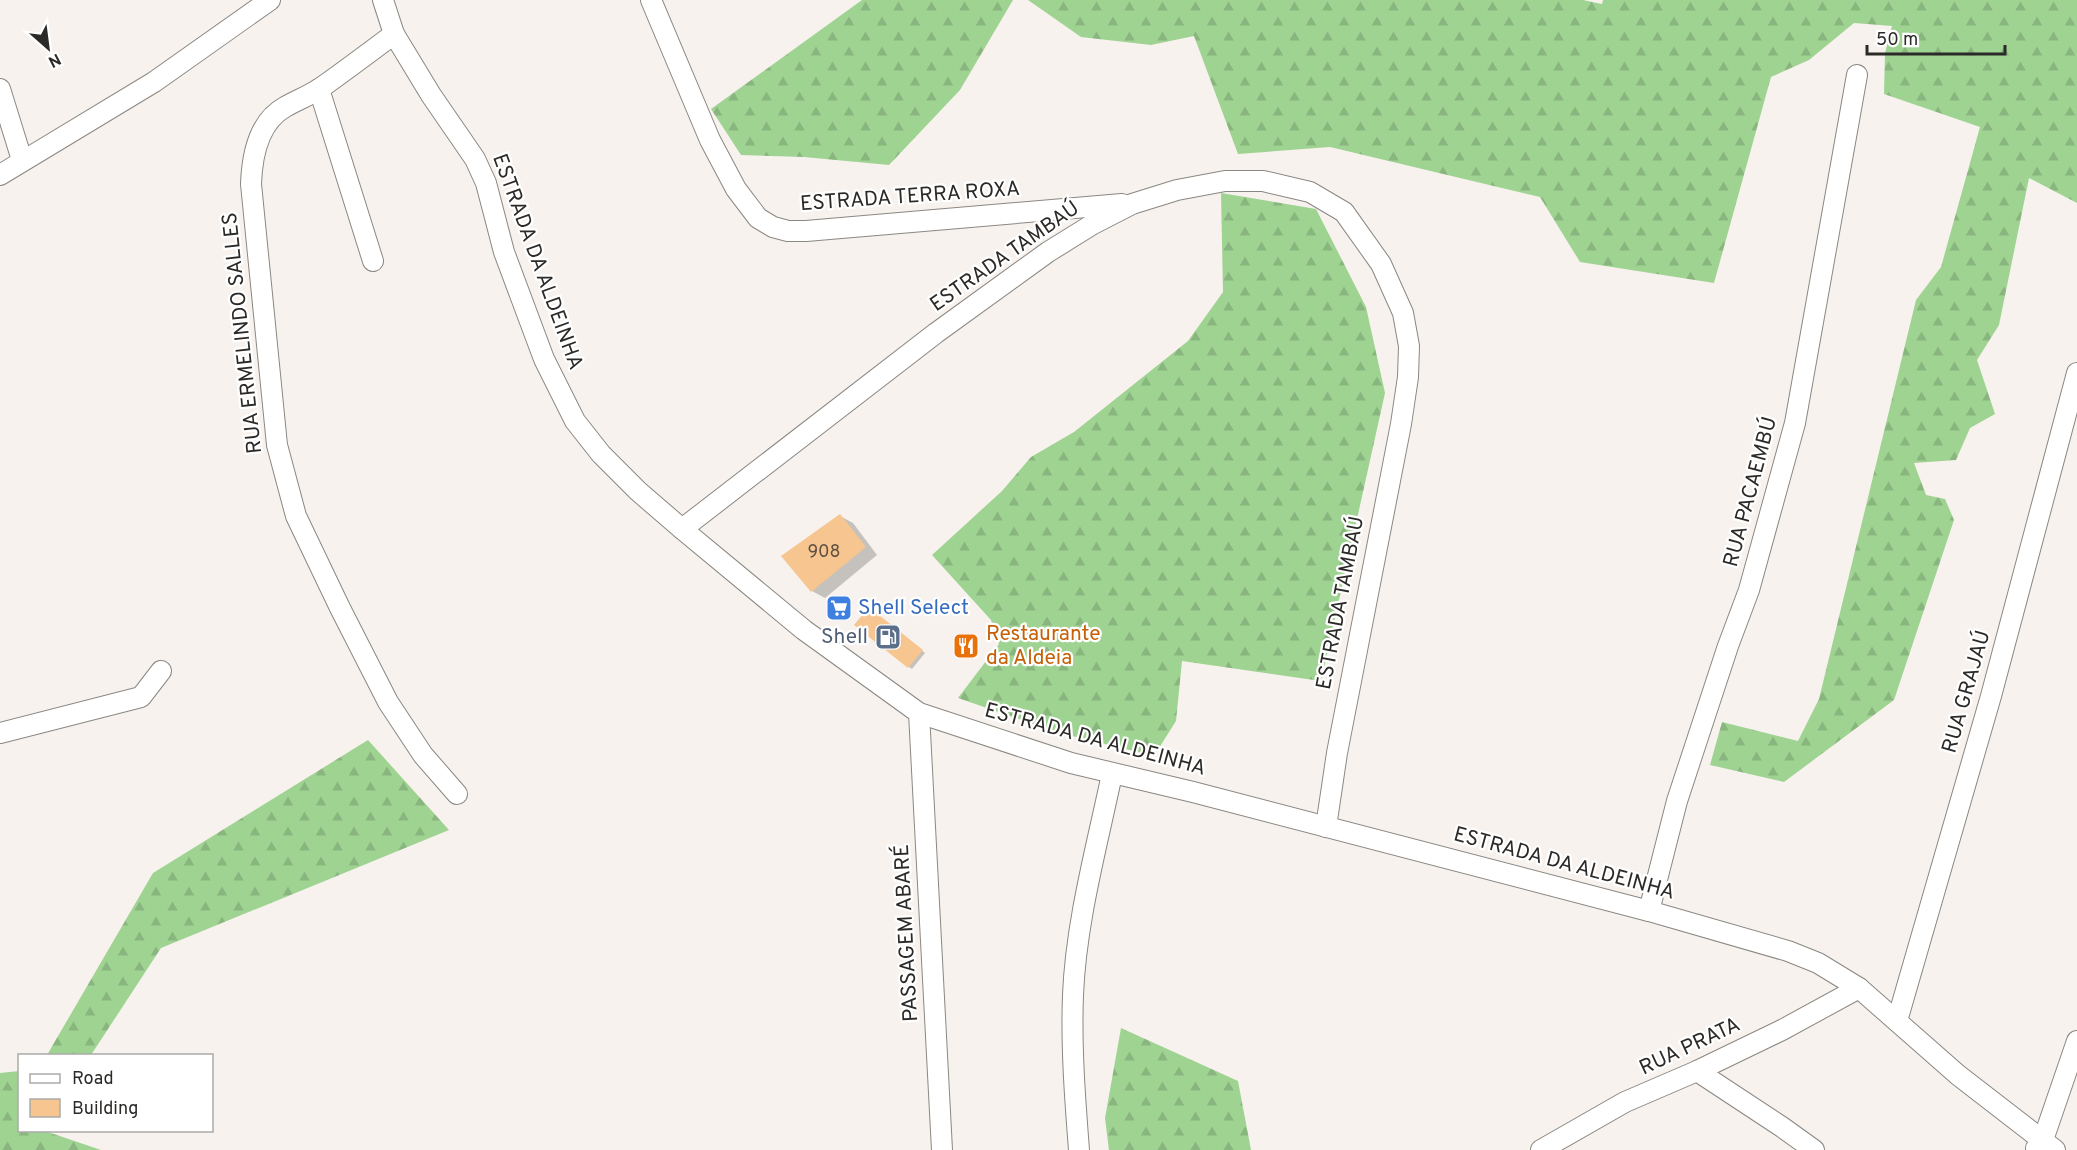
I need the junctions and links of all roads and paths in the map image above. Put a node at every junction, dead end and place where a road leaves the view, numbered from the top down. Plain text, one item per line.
1 (270, 0) edge
2 (383, 0) edge
3 (651, 0) edge
4 (394, 34) junction
5 (1857, 75) dead end
6 (0, 89) edge
7 (320, 89) junction
8 (22, 160) junction
9 (0, 175) edge
10 (1132, 204) junction
11 (373, 261) dead end
12 (2077, 373) edge
13 (682, 529) junction
14 (161, 671) dead end
15 (919, 713) junction
16 (0, 733) edge
17 (1112, 774) junction
18 (457, 794) dead end
19 (1326, 827) junction
20 (1649, 911) junction
21 (1859, 988) junction
22 (1897, 1021) junction
23 (2077, 1041) edge
24 (1697, 1071) junction
25 (2044, 1147) edge
26 (942, 1150) edge
27 (1079, 1150) edge
28 (1541, 1150) edge
29 (1814, 1150) edge

1 - 8 street
2 - 4 street, ESTRADA DA ALDEINHA
3 - 10 street, ESTRADA TERRA ROXA
4 - 7 street, RUA ERMELINDO SALLES
4 - 13 street, ESTRADA DA ALDEINHA
5 - 20 street, RUA PACAEMBÚ
6 - 8 street
7 - 11 street
7 - 18 street, RUA ERMELINDO SALLES
8 - 9 street
10 - 13 street, ESTRADA TAMBAÚ
10 - 19 street, ESTRADA TAMBAÚ
12 - 22 street, RUA GRAJAÚ
13 - 15 street, ESTRADA DA ALDEINHA
14 - 16 street
15 - 17 street, ESTRADA DA ALDEINHA
15 - 26 street, PASSAGEM ABARÉ
17 - 19 street, ESTRADA DA ALDEINHA
17 - 27 street
19 - 20 street, ESTRADA DA ALDEINHA
20 - 21 street, ESTRADA DA ALDEINHA
21 - 22 street, ESTRADA DA ALDEINHA
21 - 24 street, RUA PRATA
22 - 25 street, ESTRADA DA ALDEINHA
23 - 25 street
24 - 28 street, RUA PRATA
24 - 29 street

